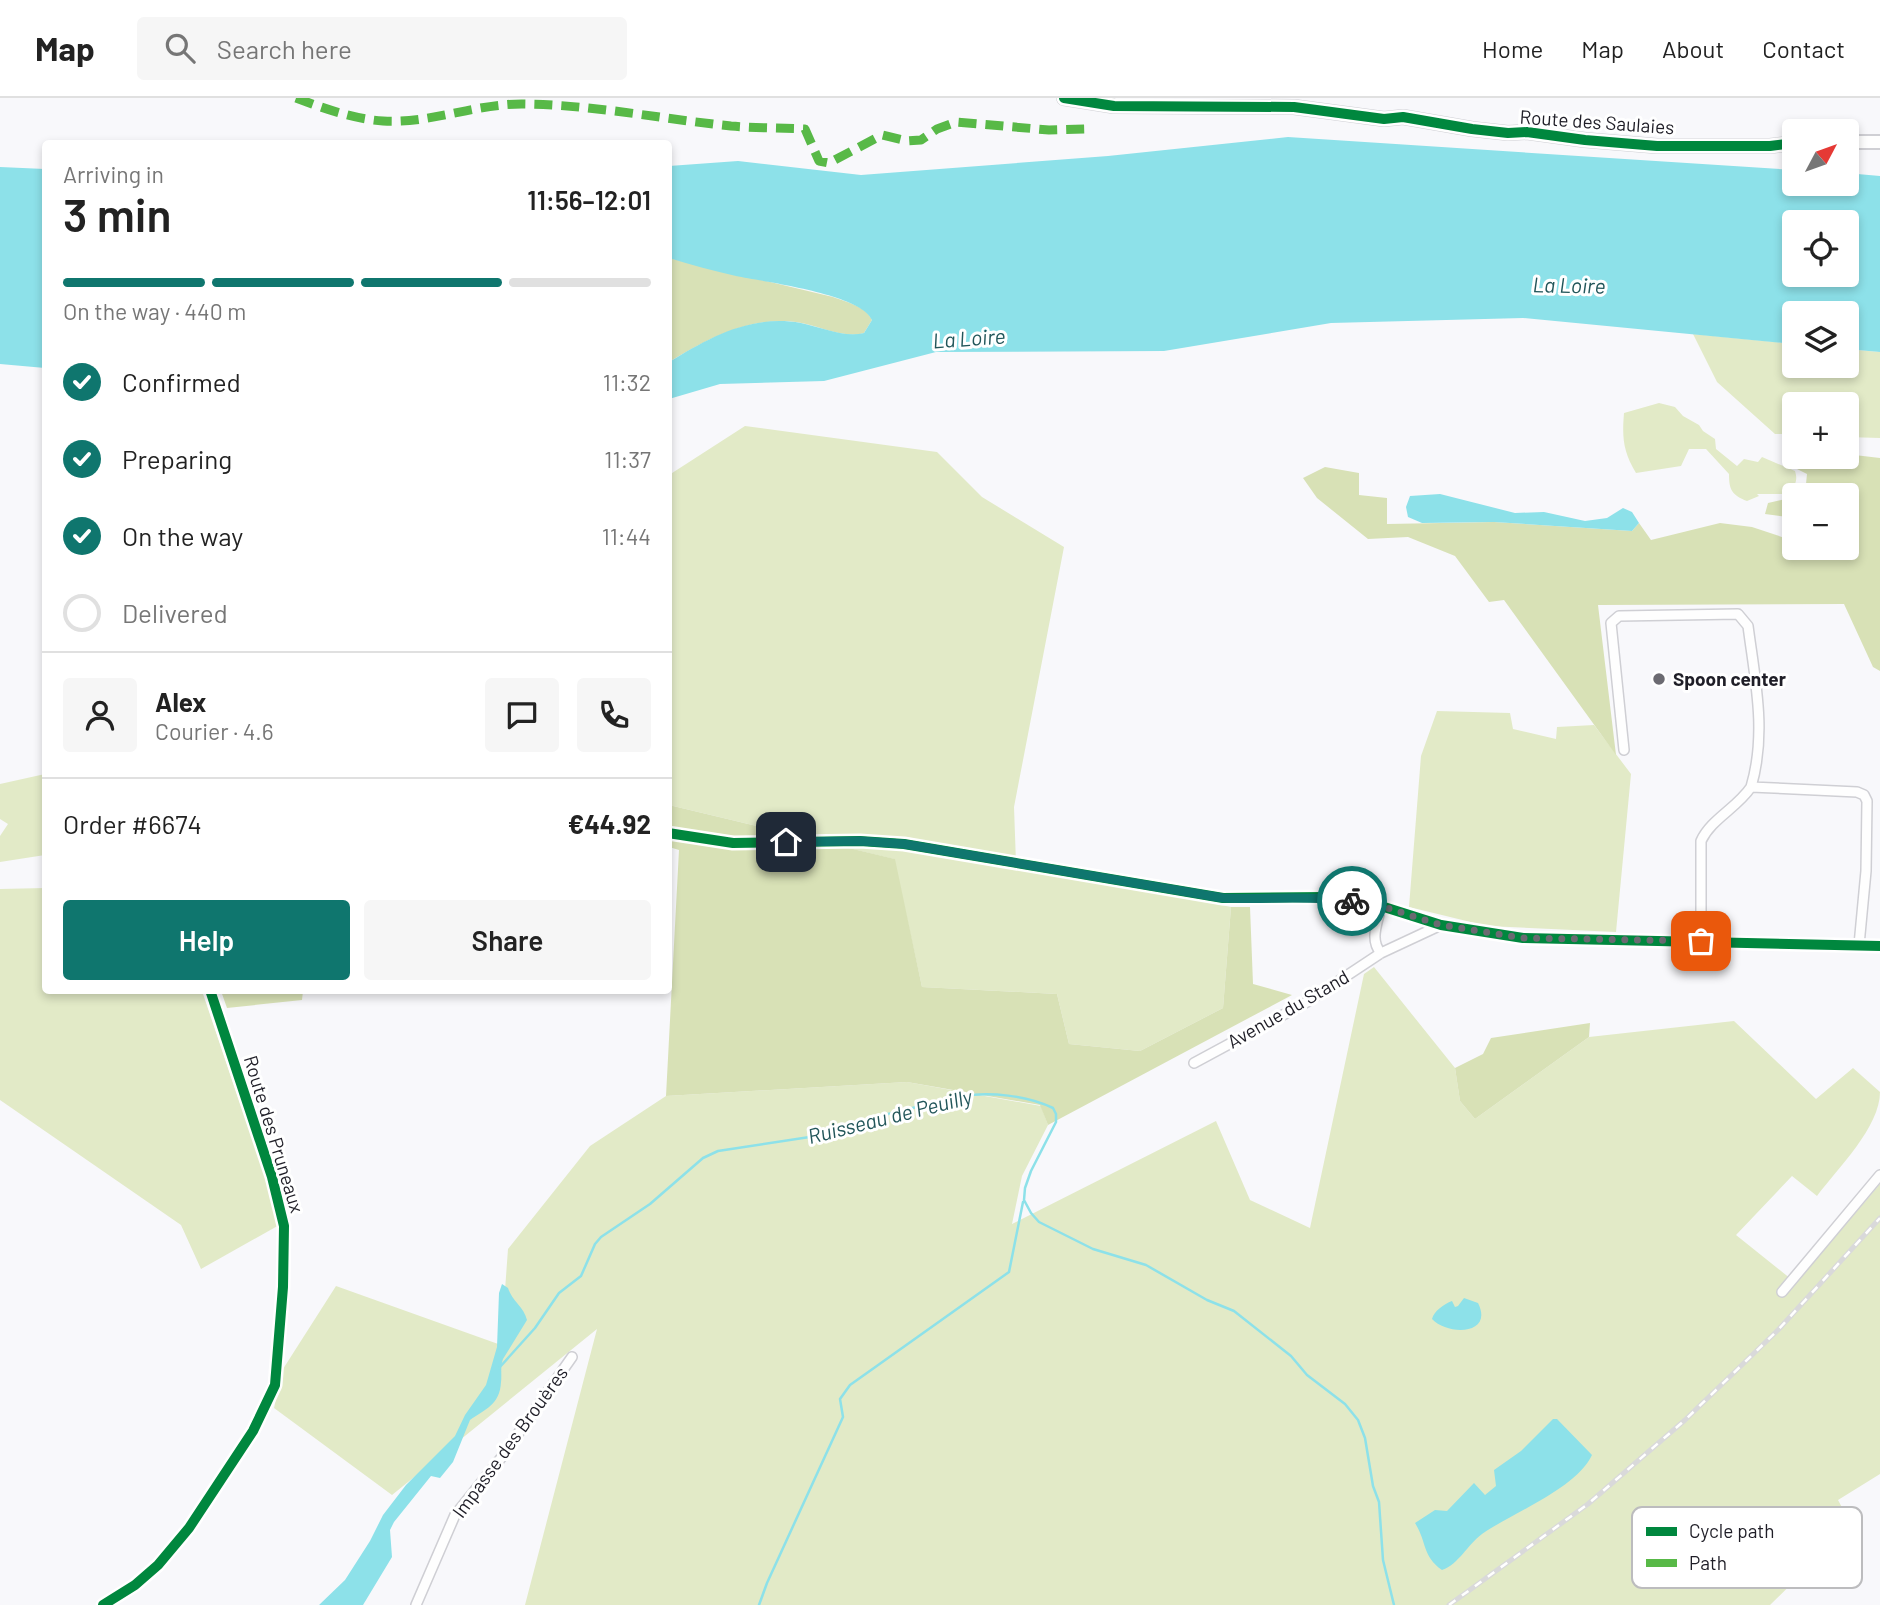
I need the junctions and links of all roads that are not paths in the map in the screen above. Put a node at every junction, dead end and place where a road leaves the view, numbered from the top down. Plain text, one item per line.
1 (1064, 98) edge
2 (1294, 102) edge
3 (1859, 142) edge
4 (1880, 142) edge
5 (1782, 145) edge
6 (1624, 750) dead end
7 (1751, 787) junction
8 (672, 835) edge
9 (1381, 906) junction
10 (1441, 925) junction
11 (1701, 941) junction
12 (1859, 945) junction
13 (1880, 946) edge
14 (1381, 953) junction
15 (211, 994) edge
16 (1194, 1063) dead end
17 (1880, 1175) edge
18 (1782, 1292) dead end
19 (572, 1357) dead end
20 (103, 1605) edge
21 (416, 1605) edge

1 - 2 street, Route des Saulaies
2 - 5 street, Route des Saulaies
3 - 4 street
6 - 7 street
7 - 11 street
7 - 12 street
8 - 9 street
9 - 10 street
9 - 14 street
10 - 11 street
10 - 14 street, Avenue du Stand
11 - 12 street
12 - 13 street
14 - 16 street, Avenue du Stand
15 - 20 street, Route des Pruneaux
17 - 18 street
19 - 21 street, Impasse des Brouères

